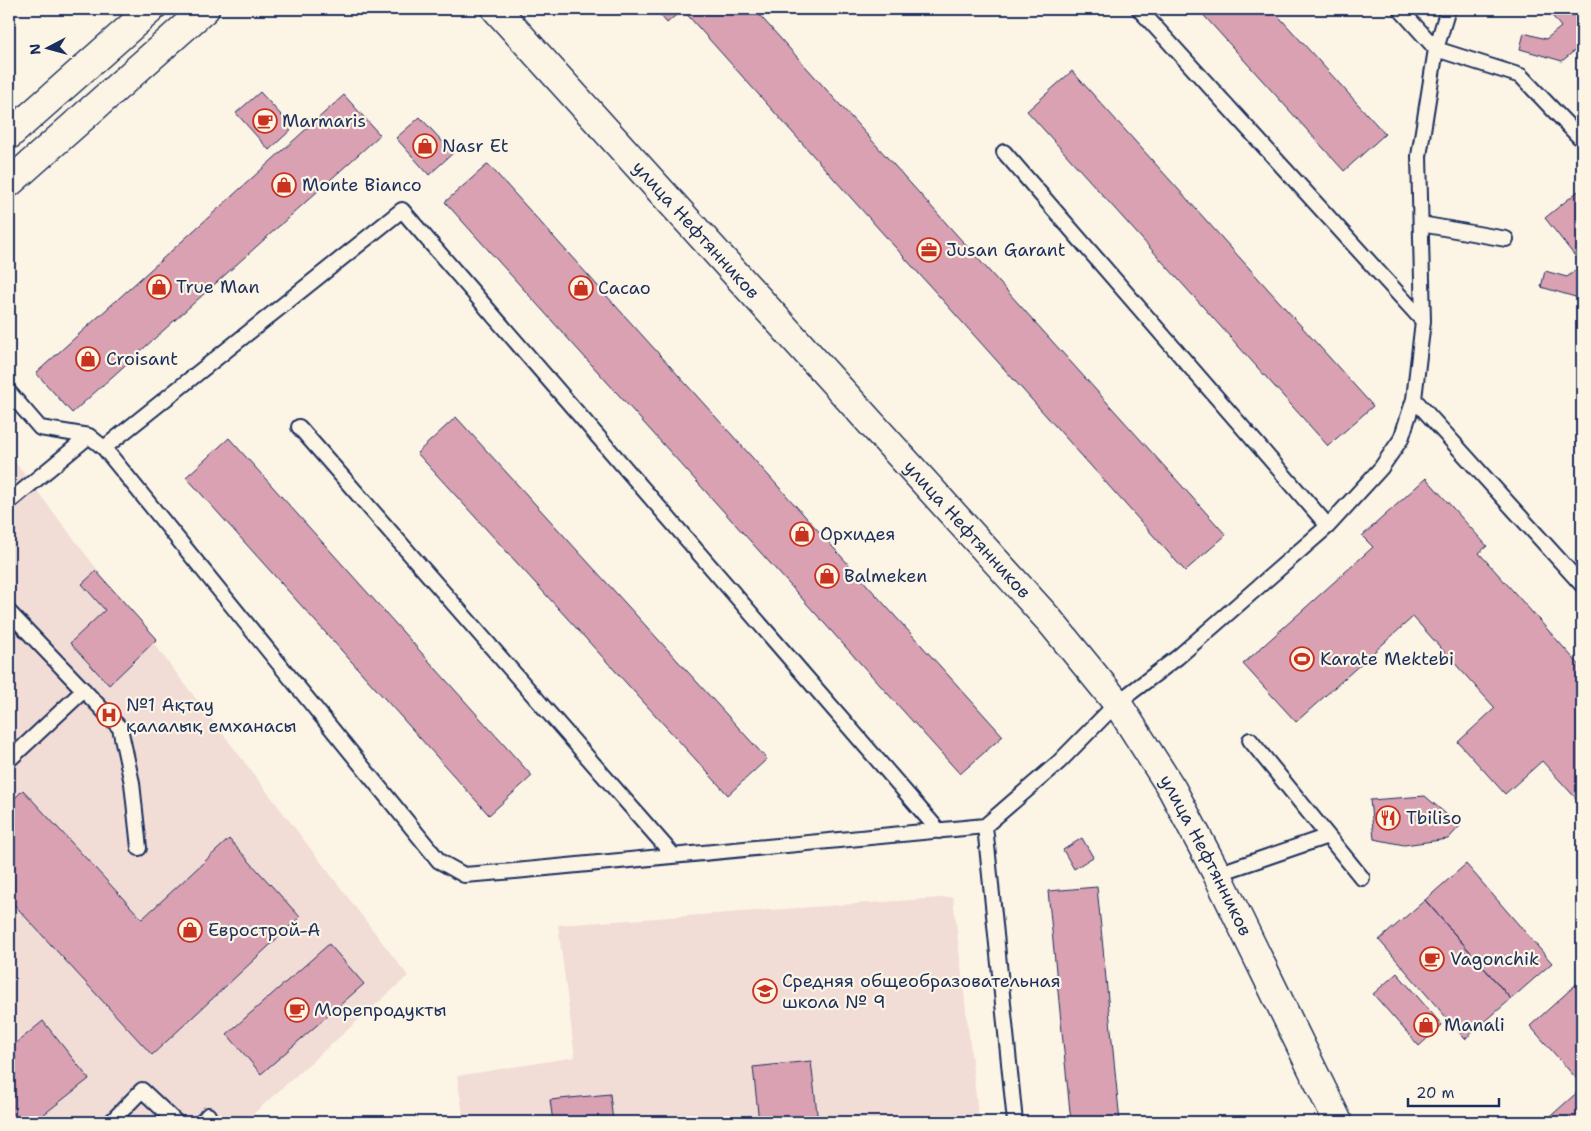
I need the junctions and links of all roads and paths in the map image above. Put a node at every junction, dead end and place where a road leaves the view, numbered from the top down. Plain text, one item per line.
1 (151, 9) edge
2 (205, 9) edge
3 (496, 9) edge
4 (1139, 9) edge
5 (1400, 9) edge
6 (1448, 9) edge
7 (1436, 49) junction
8 (9, 135) edge
9 (1582, 140) edge
10 (1004, 152) dead end
11 (9, 183) edge
12 (1421, 224) junction
13 (1506, 239) dead end
14 (1423, 321) junction
15 (9, 392) edge
16 (1414, 399) junction
17 (299, 427) dead end
18 (89, 436) junction
19 (104, 448) junction
20 (9, 502) edge
21 (1328, 526) junction
22 (1582, 585) edge
23 (9, 612) edge
24 (84, 690) junction
25 (1117, 703) junction
26 (1250, 740) dead end
27 (9, 760) edge
28 (984, 826) junction
29 (939, 831) junction
30 (1328, 836) junction
31 (139, 848) dead end
32 (673, 855) junction
33 (1217, 874) junction
34 (1362, 878) dead end
35 (111, 1122) edge
36 (176, 1122) edge
37 (1015, 1122) edge
38 (1338, 1122) edge

1 - 8 street
2 - 11 street
3 - 25 street, улица Нефтянников
4 - 14 lane
5 - 7 lane
6 - 7 lane
7 - 9 lane
7 - 12 lane
10 - 21 lane
12 - 13 lane
12 - 14 lane
14 - 16 lane
15 - 18 lane
16 - 21 lane
16 - 22 lane
17 - 32 lane
18 - 19 lane
18 - 20 lane
19 - 29 lane
19 - 32 lane
21 - 25 lane
23 - 24 lane
24 - 27 lane
24 - 31 lane
25 - 28 lane
25 - 33 street, улица Нефтянников
26 - 30 lane
28 - 29 lane
28 - 37 lane
29 - 32 lane
30 - 33 lane
30 - 34 lane
33 - 38 street, улица Нефтянников
35 - 36 lane

